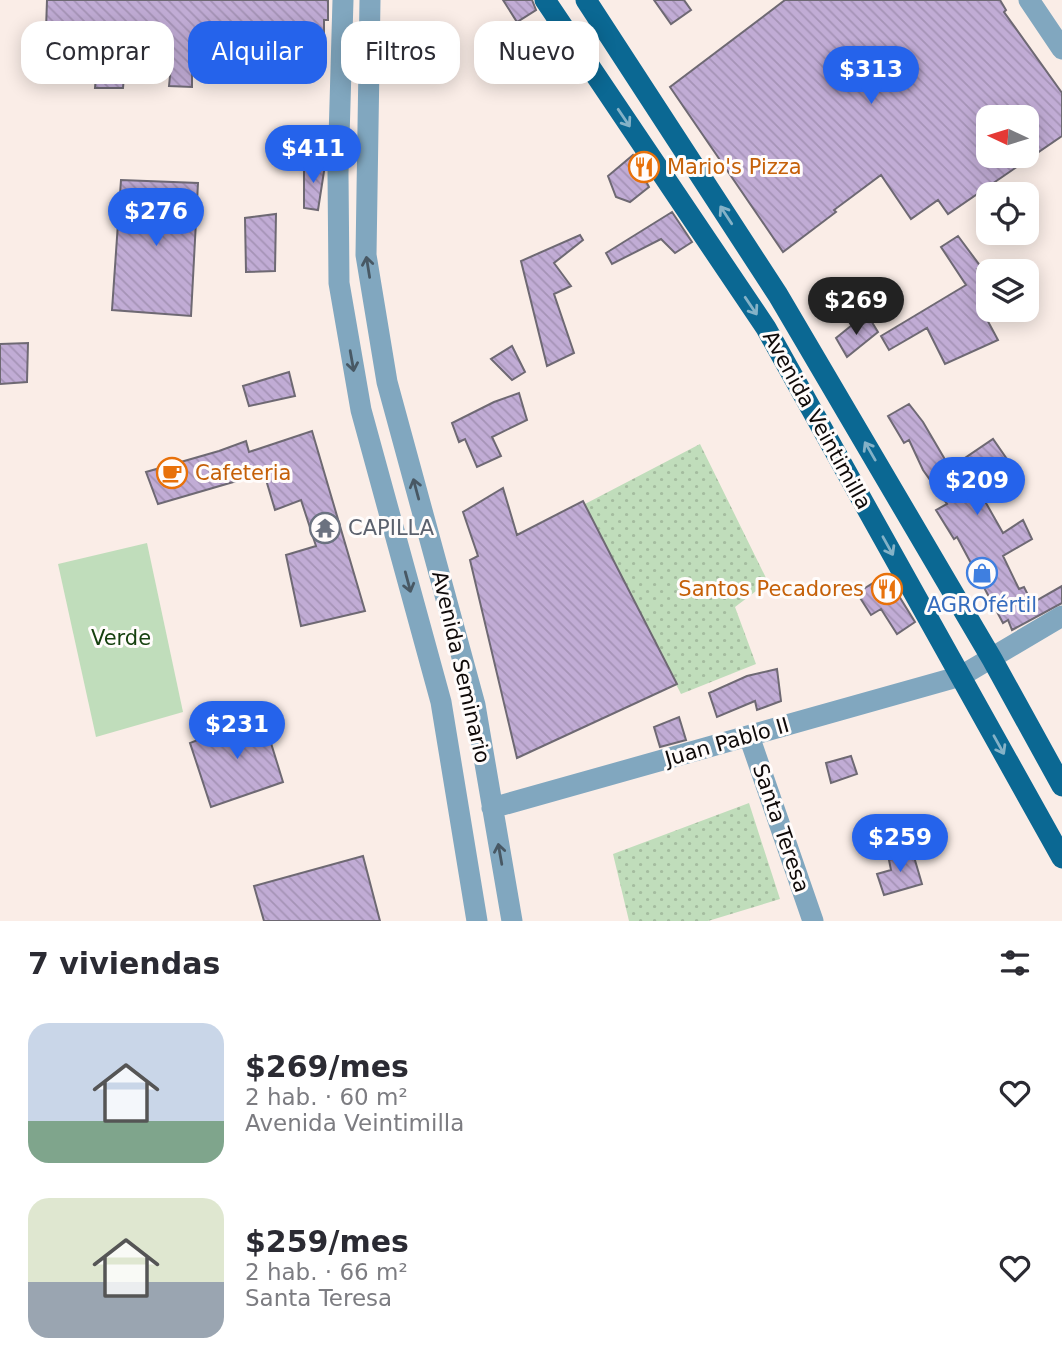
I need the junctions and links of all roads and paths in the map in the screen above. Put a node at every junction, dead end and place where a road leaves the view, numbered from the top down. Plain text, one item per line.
1 (343, 0) edge
2 (370, 0) edge
3 (545, 0) edge
4 (586, 0) edge
5 (1029, 0) edge
6 (1062, 49) edge
7 (827, 378) junction
8 (802, 392) junction
9 (1062, 616) edge
10 (992, 659) junction
11 (961, 676) junction
12 (749, 736) junction
13 (1062, 786) edge
14 (492, 808) junction
15 (1062, 858) edge
16 (477, 921) edge
17 (512, 921) edge
18 (813, 921) edge

1 -> 16 street, Avenida Seminario
14 -> 2 street, Avenida Seminario
3 -> 8 main road, Avenida Veintimilla
7 -> 4 main road, Avenida Veintimilla
5 - 6 street
7 - 8 street
10 -> 7 main road, Avenida Veintimilla
8 -> 11 main road, Avenida Veintimilla
9 - 10 street, Juan Pablo II
10 - 11 street, Juan Pablo II
10 - 13 main road, Avenida Veintimilla
11 - 12 street, Juan Pablo II
11 -> 15 main road, Avenida Veintimilla
12 - 14 street, Juan Pablo II
12 - 18 street, Santa Teresa
17 -> 14 street, Avenida Seminario

